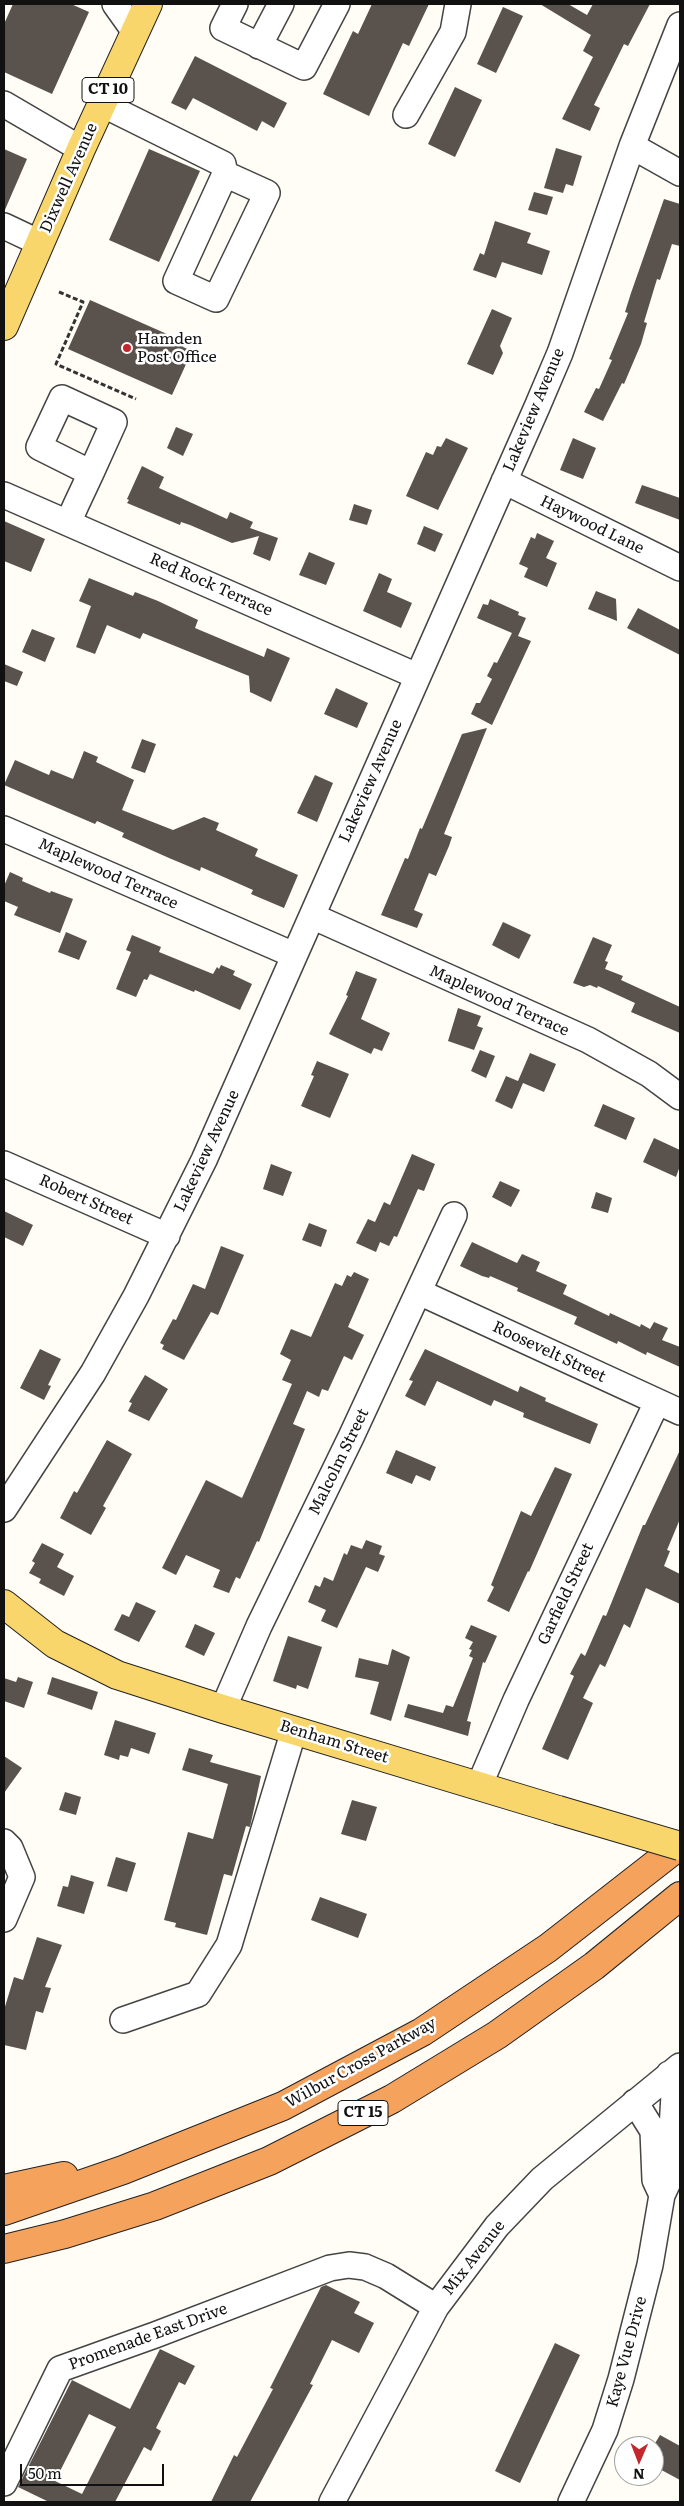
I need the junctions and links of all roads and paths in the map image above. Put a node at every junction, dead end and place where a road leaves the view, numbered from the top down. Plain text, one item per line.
1 (115, 4) edge
2 (148, 4) edge
3 (235, 4) edge
4 (282, 4) edge
5 (337, 4) edge
6 (458, 4) edge
7 (680, 25) edge
8 (135, 32) junction
9 (259, 46) junction
10 (4, 104) edge
11 (102, 104) junction
12 (406, 115) dead end
13 (632, 146) junction
14 (81, 149) junction
15 (680, 173) edge
16 (225, 174) junction
17 (4, 226) edge
18 (40, 243) junction
19 (59, 292) dead end
20 (4, 326) edge
21 (136, 399) dead end
22 (91, 473) dead end
23 (504, 481) junction
24 (4, 495) edge
25 (68, 523) junction
26 (680, 568) edge
27 (417, 676) junction
28 (4, 829) edge
29 (312, 916) junction
30 (294, 955) junction
31 (680, 1096) edge
32 (4, 1164) edge
33 (454, 1216) dead end
34 (168, 1236) junction
35 (419, 1292) junction
36 (657, 1402) junction
37 (680, 1412) edge
38 (4, 1510) edge
39 (4, 1604) edge
40 (223, 1709) junction
41 (294, 1730) junction
42 (479, 1786) junction
43 (7, 1845) edge
44 (680, 1846) edge
45 (680, 1896) edge
46 (4, 1919) edge
47 (123, 2020) dead end
48 (674, 2070) edge
49 (635, 2102) junction
50 (123, 2170) junction
51 (4, 2189) edge
52 (662, 2195) junction
53 (4, 2211) edge
54 (4, 2249) edge
55 (436, 2307) junction
56 (4, 2483) edge
57 (332, 2502) edge
58 (571, 2502) edge

1 - 8 street
2 - 8 main road, Dixwell Avenue / CT 10
3 - 9 street
4 - 9 street
5 - 9 street
6 - 12 street
7 - 13 street, Lakeview Avenue
8 - 11 main road, Dixwell Avenue / CT 10
10 - 14 street
11 - 14 main road, Dixwell Avenue / CT 10
11 - 16 street
13 - 15 street
13 - 23 street, Lakeview Avenue
14 - 18 main road, Dixwell Avenue / CT 10
16 - 16 street
17 - 18 street
18 - 20 main road, Dixwell Avenue / CT 10
19 - 21 path
22 - 25 street
23 - 26 street, Haywood Lane
23 - 27 street, Lakeview Avenue
24 - 25 street, Red Rock Terrace
25 - 27 street, Red Rock Terrace
27 - 29 street, Lakeview Avenue
28 - 30 street, Maplewood Terrace
29 - 30 street, Lakeview Avenue
29 - 31 street, Maplewood Terrace
30 - 34 street, Lakeview Avenue
32 - 34 street, Robert Street
33 - 35 street, Malcolm Street
34 - 38 street, Lakeview Avenue
35 - 36 street, Roosevelt Street
35 - 40 street, Malcolm Street
36 - 37 street, Roosevelt Street
36 - 42 street, Garfield Street
39 - 40 main road, Benham Street
40 - 41 main road, Benham Street
41 - 42 main road, Benham Street
41 - 47 street
42 - 44 main road, Benham Street, bridge
43 - 46 street
44 - 50 highway, Wilbur Cross Parkway / CT 15
45 - 54 highway, CT 15
48 - 49 street, Mix Avenue
48 - 52 street, Kaye Vue Drive
49 - 52 street, Kaye Vue Drive
49 - 55 street, Mix Avenue
50 - 51 highway
50 - 53 highway, Wilbur Cross Parkway / CT 15
52 - 58 street, Kaye Vue Drive
55 - 56 street, Promenade East Drive
55 - 57 street, Mix Avenue

